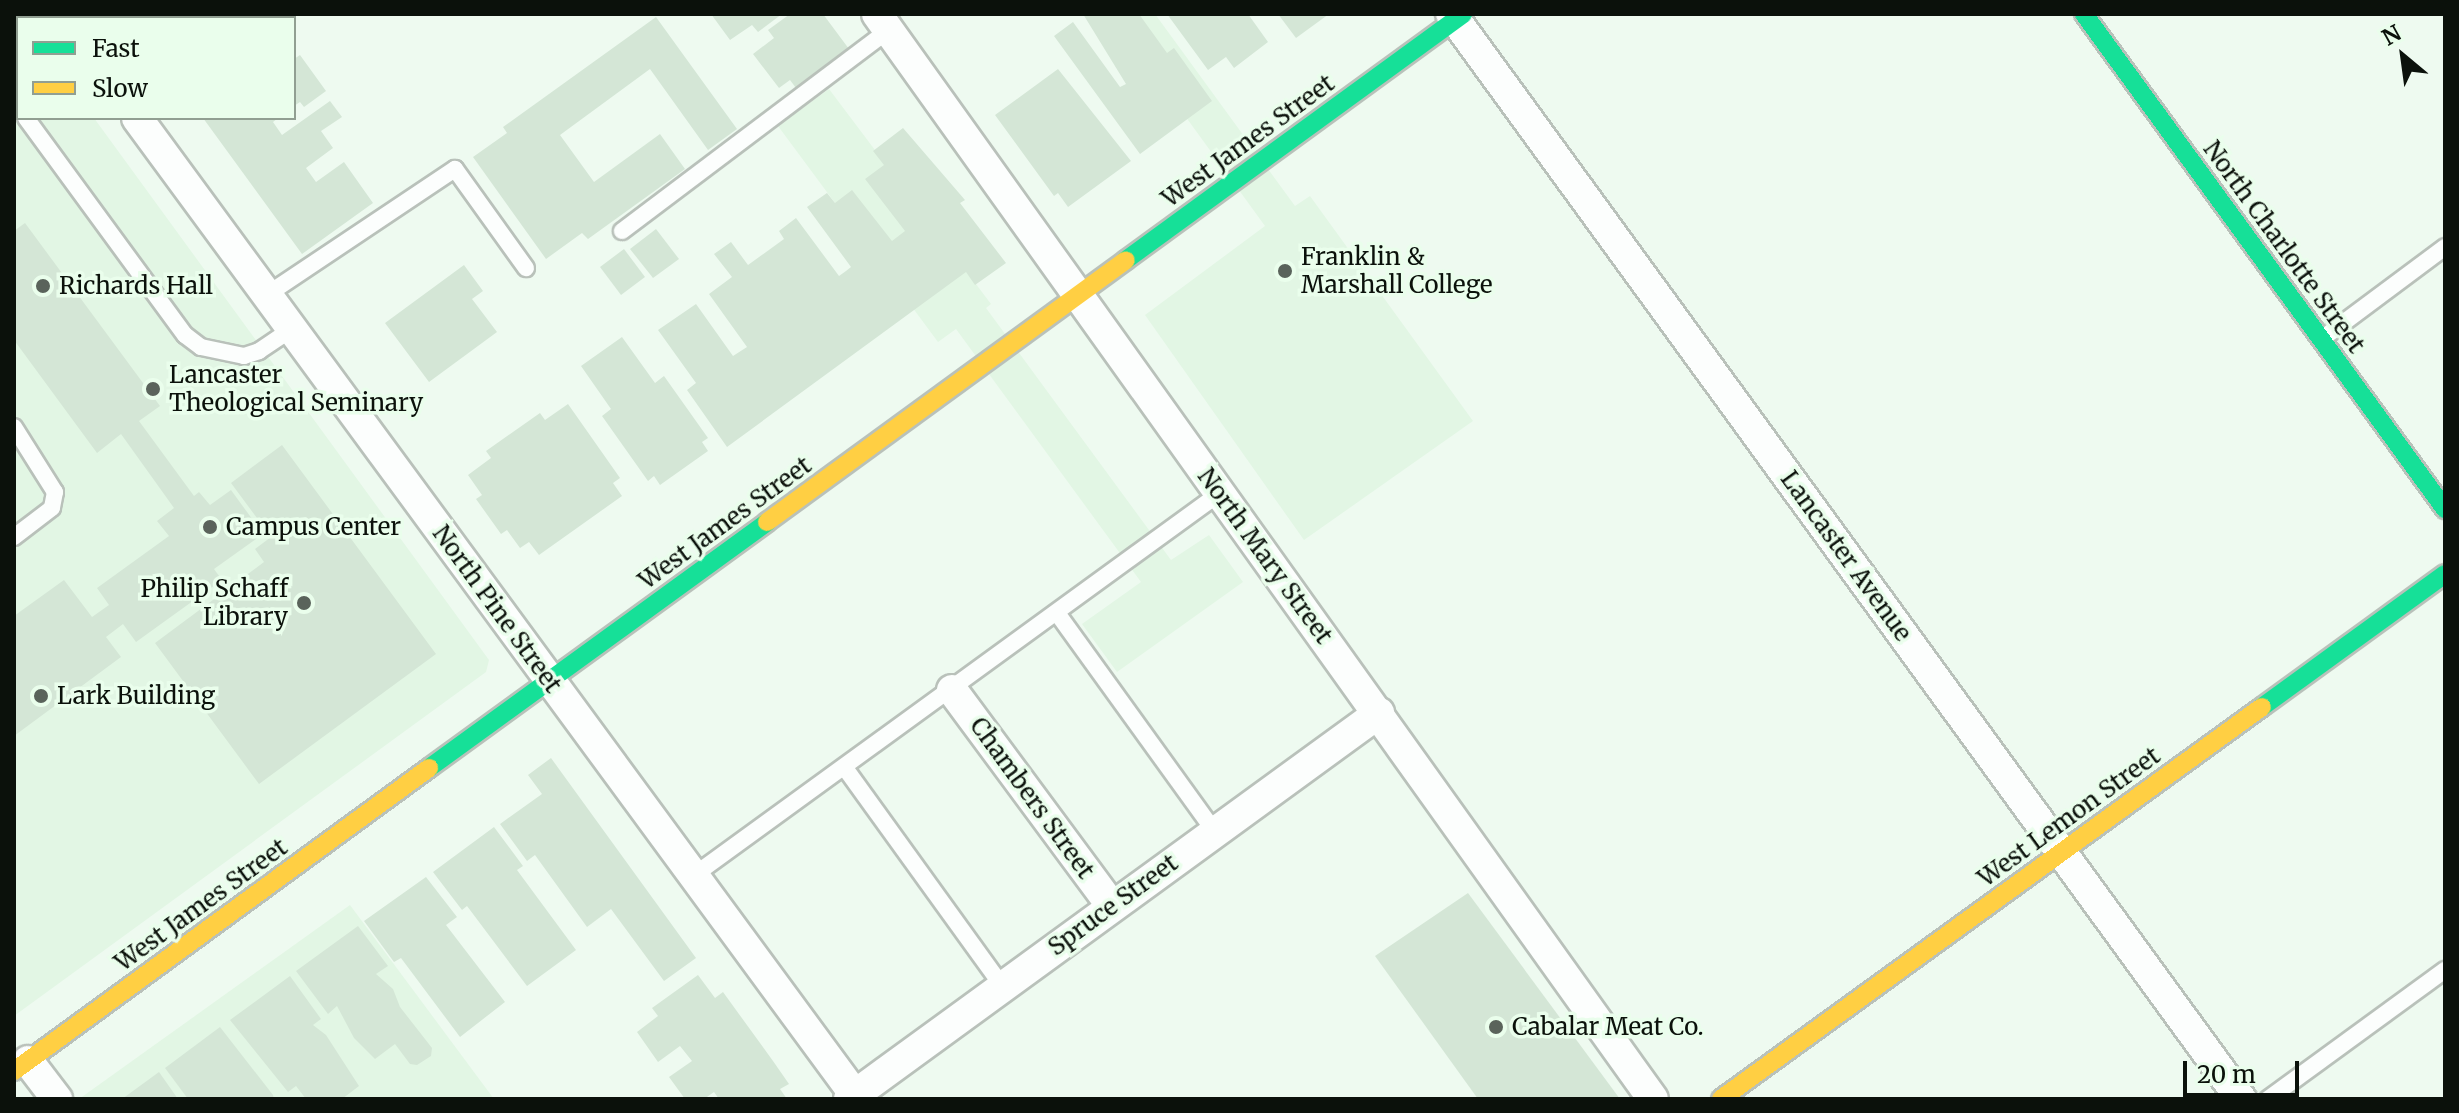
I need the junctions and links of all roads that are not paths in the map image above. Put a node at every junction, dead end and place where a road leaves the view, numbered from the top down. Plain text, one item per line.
1 (2084, 14) edge
2 (1456, 16) edge
3 (883, 22) edge
4 (27, 120) edge
5 (138, 120) edge
6 (622, 231) dead end
7 (2445, 247) edge
8 (526, 268) dead end
9 (268, 294) junction
10 (1080, 294) junction
11 (293, 328) junction
12 (2322, 339) junction
13 (14, 427) edge
14 (1220, 493) junction
15 (2445, 509) edge
16 (14, 537) edge
17 (2445, 574) edge
18 (1057, 613) junction
19 (550, 681) junction
20 (952, 690) junction
21 (1379, 713) junction
22 (845, 768) junction
23 (1214, 831) junction
24 (2061, 852) junction
25 (693, 876) junction
26 (1111, 905) junction
27 (2445, 970) edge
28 (1002, 986) junction
29 (21, 1066) edge
30 (854, 1098) edge
31 (57, 1099) edge
32 (1653, 1099) edge
33 (1721, 1099) edge
34 (2241, 1099) edge
35 (2268, 1099) edge

1 - 12 street, North Charlotte Street
2 - 10 street, West James Street
2 - 24 street, Lancaster Avenue
3 - 6 lane
3 - 10 street, North Mary Street
4 - 11 lane
5 - 9 street, North Pine Street
7 - 12 lane
8 - 9 lane
9 - 11 street, North Pine Street
10 - 14 street, North Mary Street
10 - 19 street, West James Street
11 - 19 street, North Pine Street
12 - 15 street, North Charlotte Street
13 - 16 lane
14 - 18 lane
14 - 21 street, North Mary Street
17 - 24 street, West Lemon Street
18 - 20 lane
18 - 23 lane
19 - 25 street, North Pine Street
19 - 29 street, West James Street
20 - 22 lane
20 - 26 street, Chambers Street
21 - 23 street, Spruce Street
21 - 32 street, North Mary Street
22 - 25 lane
22 - 28 lane
23 - 26 street, Spruce Street
24 - 33 street, West Lemon Street
24 - 34 street, Lancaster Avenue
25 - 30 street, North Pine Street
26 - 28 street, Spruce Street
27 - 35 lane
28 - 30 street, Spruce Street
29 - 31 street

